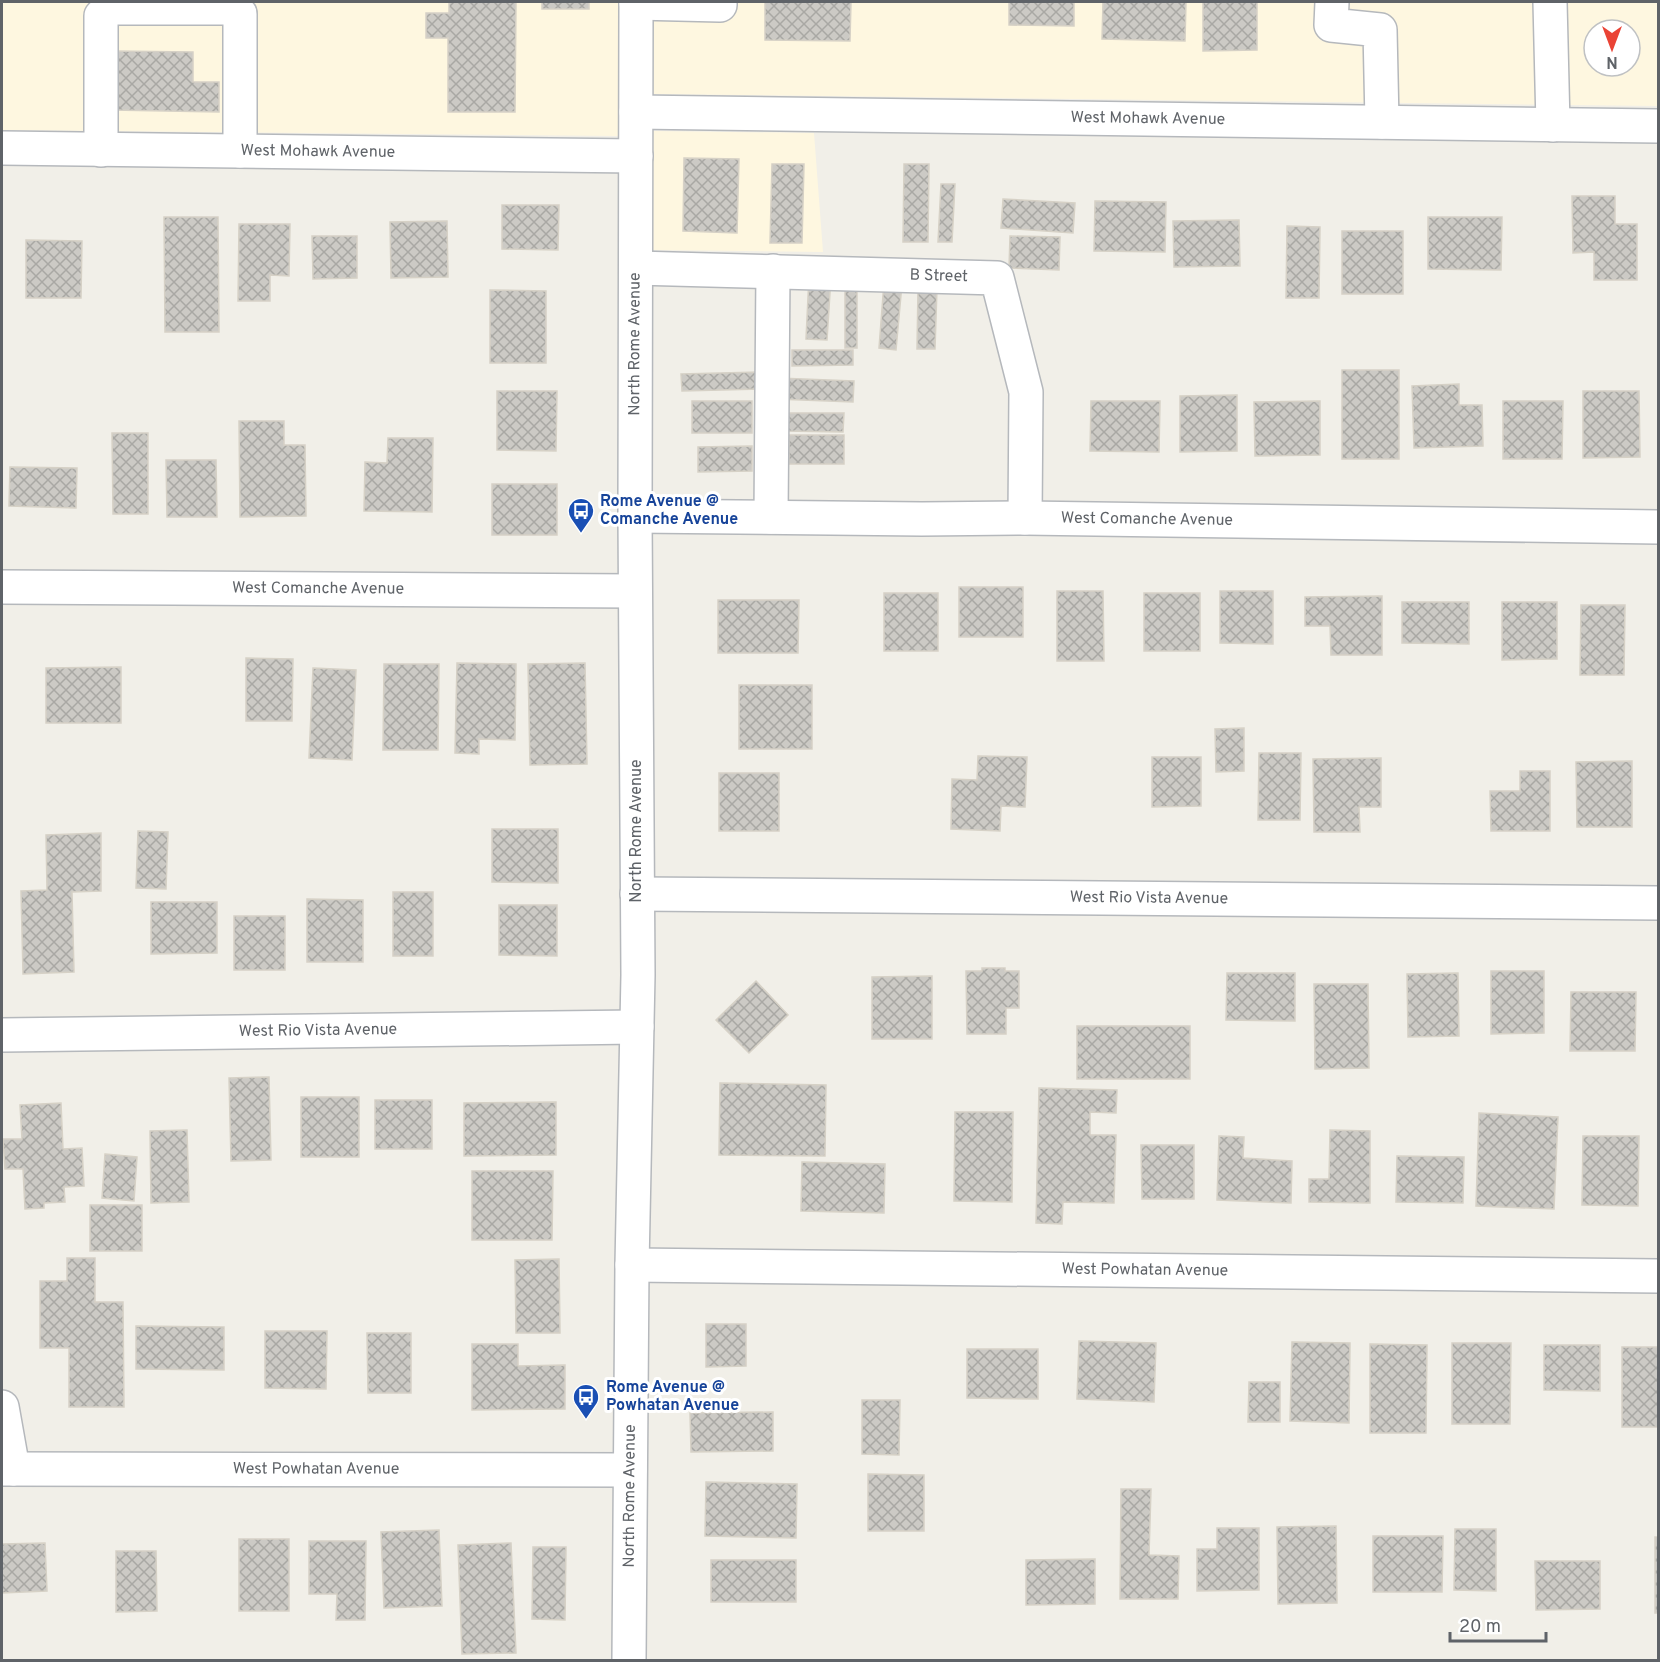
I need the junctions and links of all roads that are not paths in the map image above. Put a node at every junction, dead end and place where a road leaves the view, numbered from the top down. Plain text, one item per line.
1 (636, 2) edge
2 (720, 2) edge
3 (1332, 2) edge
4 (1550, 2) edge
5 (636, 112) junction
6 (1382, 122) junction
7 (1553, 125) junction
8 (1659, 126) edge
9 (2, 148) edge
10 (101, 150) junction
11 (240, 151) junction
12 (636, 156) junction
13 (636, 268) junction
14 (773, 271) junction
15 (635, 516) junction
16 (771, 517) junction
17 (1025, 518) junction
18 (1659, 527) edge
19 (2, 587) edge
20 (635, 591) junction
21 (637, 894) junction
22 (1659, 903) edge
23 (637, 1027) junction
24 (2, 1035) edge
25 (632, 1265) junction
26 (1659, 1276) edge
27 (2, 1407) edge
28 (7, 1469) edge
29 (630, 1470) junction
30 (629, 1660) edge

1 - 2 street
1 - 5 street, North Rome Avenue
3 - 6 street
4 - 7 street
5 - 6 street, West Mohawk Avenue
5 - 12 street, North Rome Avenue
6 - 7 street, West Mohawk Avenue
7 - 8 street, West Mohawk Avenue
9 - 10 street, West Mohawk Avenue
10 - 11 street, West Mohawk Avenue
10 - 11 street
11 - 12 street, West Mohawk Avenue
12 - 13 street, North Rome Avenue
13 - 14 street, B Street
13 - 15 street, North Rome Avenue
14 - 16 street
14 - 17 street, B Street
15 - 16 street, West Comanche Avenue
15 - 20 street, North Rome Avenue
16 - 17 street, West Comanche Avenue
17 - 18 street, West Comanche Avenue
19 - 20 street, West Comanche Avenue
20 - 21 street, North Rome Avenue
21 - 22 street, West Rio Vista Avenue
21 - 23 street, North Rome Avenue
23 - 24 street, West Rio Vista Avenue
23 - 25 street, North Rome Avenue
25 - 26 street, West Powhatan Avenue
25 - 29 street, North Rome Avenue
27 - 28 street
28 - 29 street, West Powhatan Avenue
29 - 30 street, North Rome Avenue

